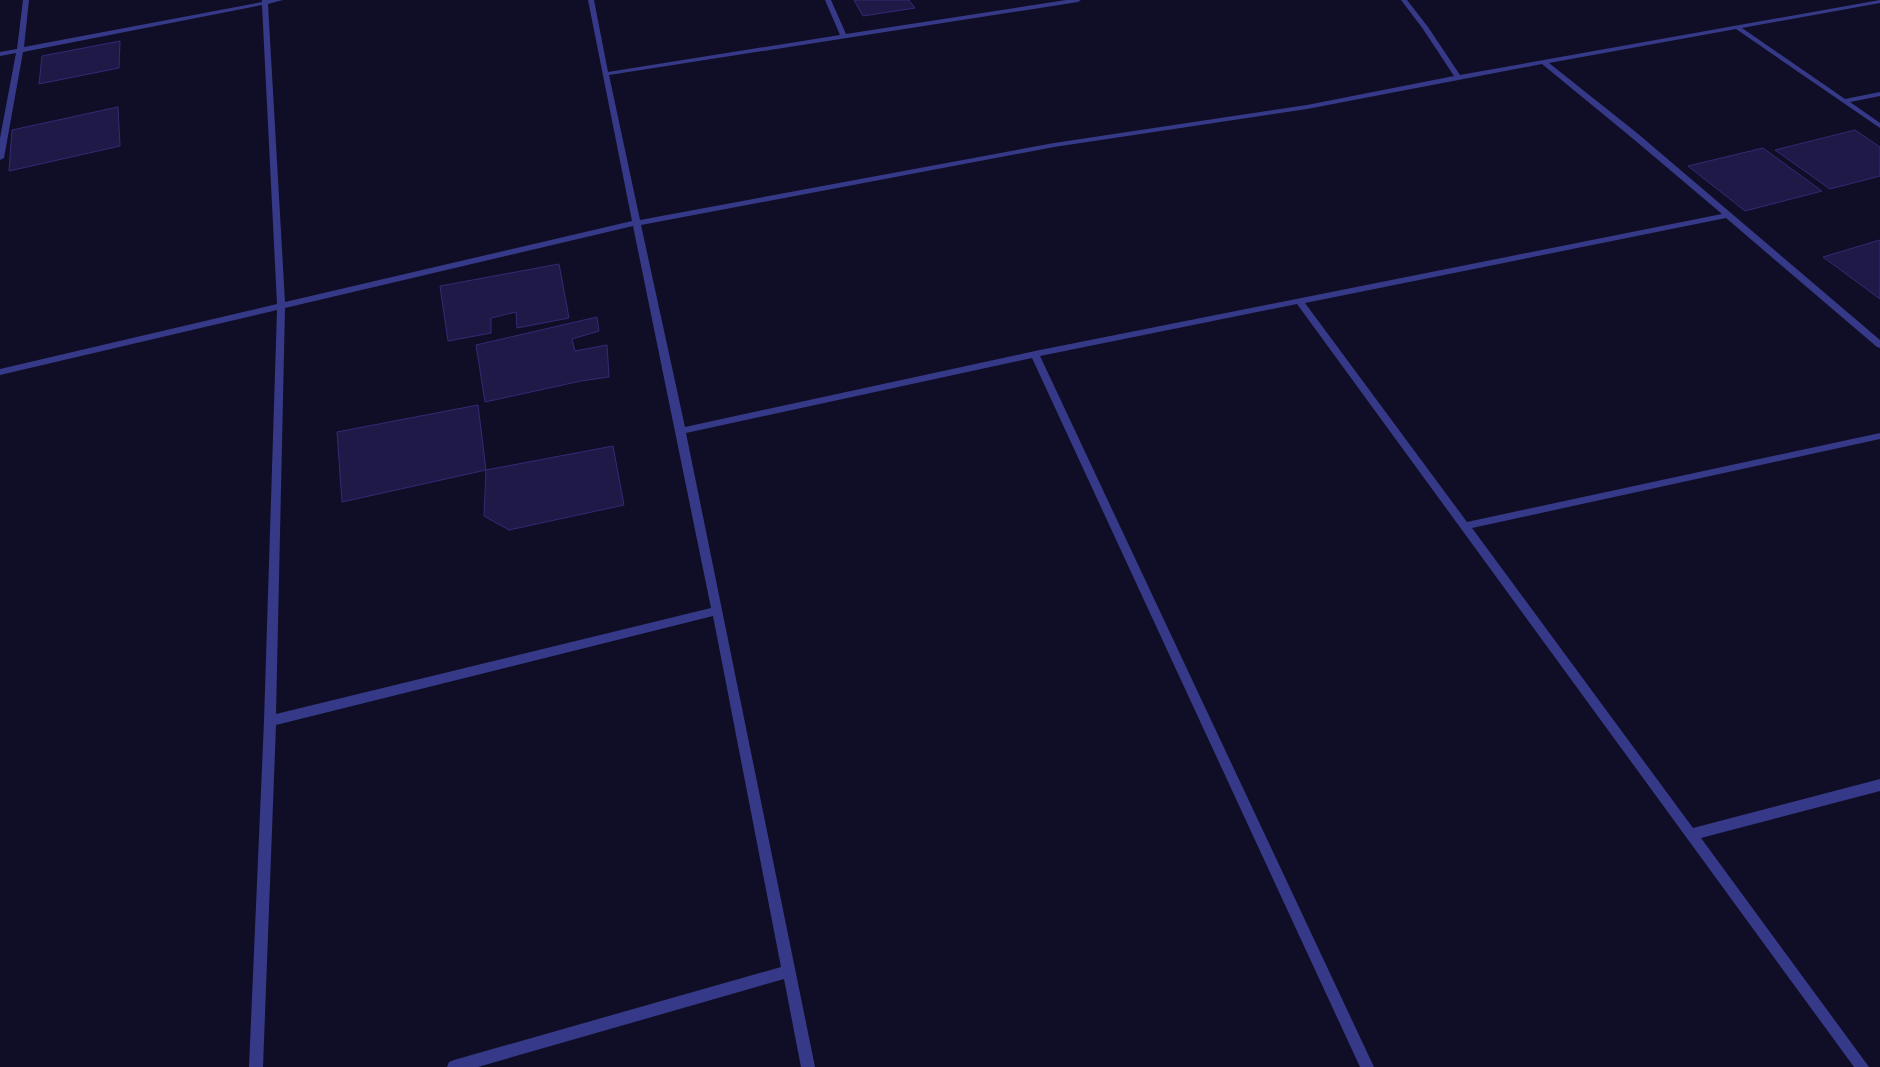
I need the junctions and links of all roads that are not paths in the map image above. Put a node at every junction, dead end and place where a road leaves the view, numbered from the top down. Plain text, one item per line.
1 (26, 0) edge
2 (280, 0) edge
3 (591, 0) edge
4 (828, 0) edge
5 (1026, 0) edge
6 (1078, 0) edge
7 (1404, 0) edge
8 (266, 1) edge
9 (1880, 1) edge
10 (1031, 7) junction
11 (1737, 27) junction
12 (844, 36) junction
13 (20, 50) junction
14 (0, 54) edge
15 (1544, 62) junction
16 (605, 74) junction
17 (1458, 77) junction
18 (1880, 94) edge
19 (1844, 101) junction
20 (1880, 126) edge
21 (0, 158) edge
22 (1728, 215) junction
23 (636, 223) junction
24 (1300, 302) junction
25 (281, 307) junction
26 (1880, 345) edge
27 (1035, 354) junction
28 (0, 372) edge
29 (681, 431) junction
30 (1880, 436) edge
31 (1465, 526) junction
32 (717, 611) junction
33 (270, 721) junction
34 (1880, 785) edge
35 (1692, 834) junction
36 (789, 971) junction
37 (256, 1067) edge
38 (454, 1067) edge
39 (808, 1067) edge
40 (1367, 1067) edge
41 (1862, 1067) edge

1 - 13 street
2 - 8 street
3 - 16 street
4 - 12 street
5 - 10 street
6 - 10 street
7 - 17 street
8 - 13 street
8 - 25 street
9 - 11 street
10 - 12 street
11 - 15 street
11 - 19 street
12 - 16 street
13 - 14 street
13 - 21 street
15 - 17 street
15 - 22 street
16 - 23 street
17 - 23 street
18 - 19 street
19 - 20 street
22 - 24 street
22 - 26 street
23 - 25 street
23 - 29 street
24 - 27 street
24 - 31 street
25 - 28 street
25 - 33 street
27 - 29 street
27 - 40 street
29 - 32 street
30 - 31 street
31 - 35 street
32 - 33 street
32 - 36 street
33 - 37 street
34 - 35 street
35 - 41 street
36 - 38 street
36 - 39 street

